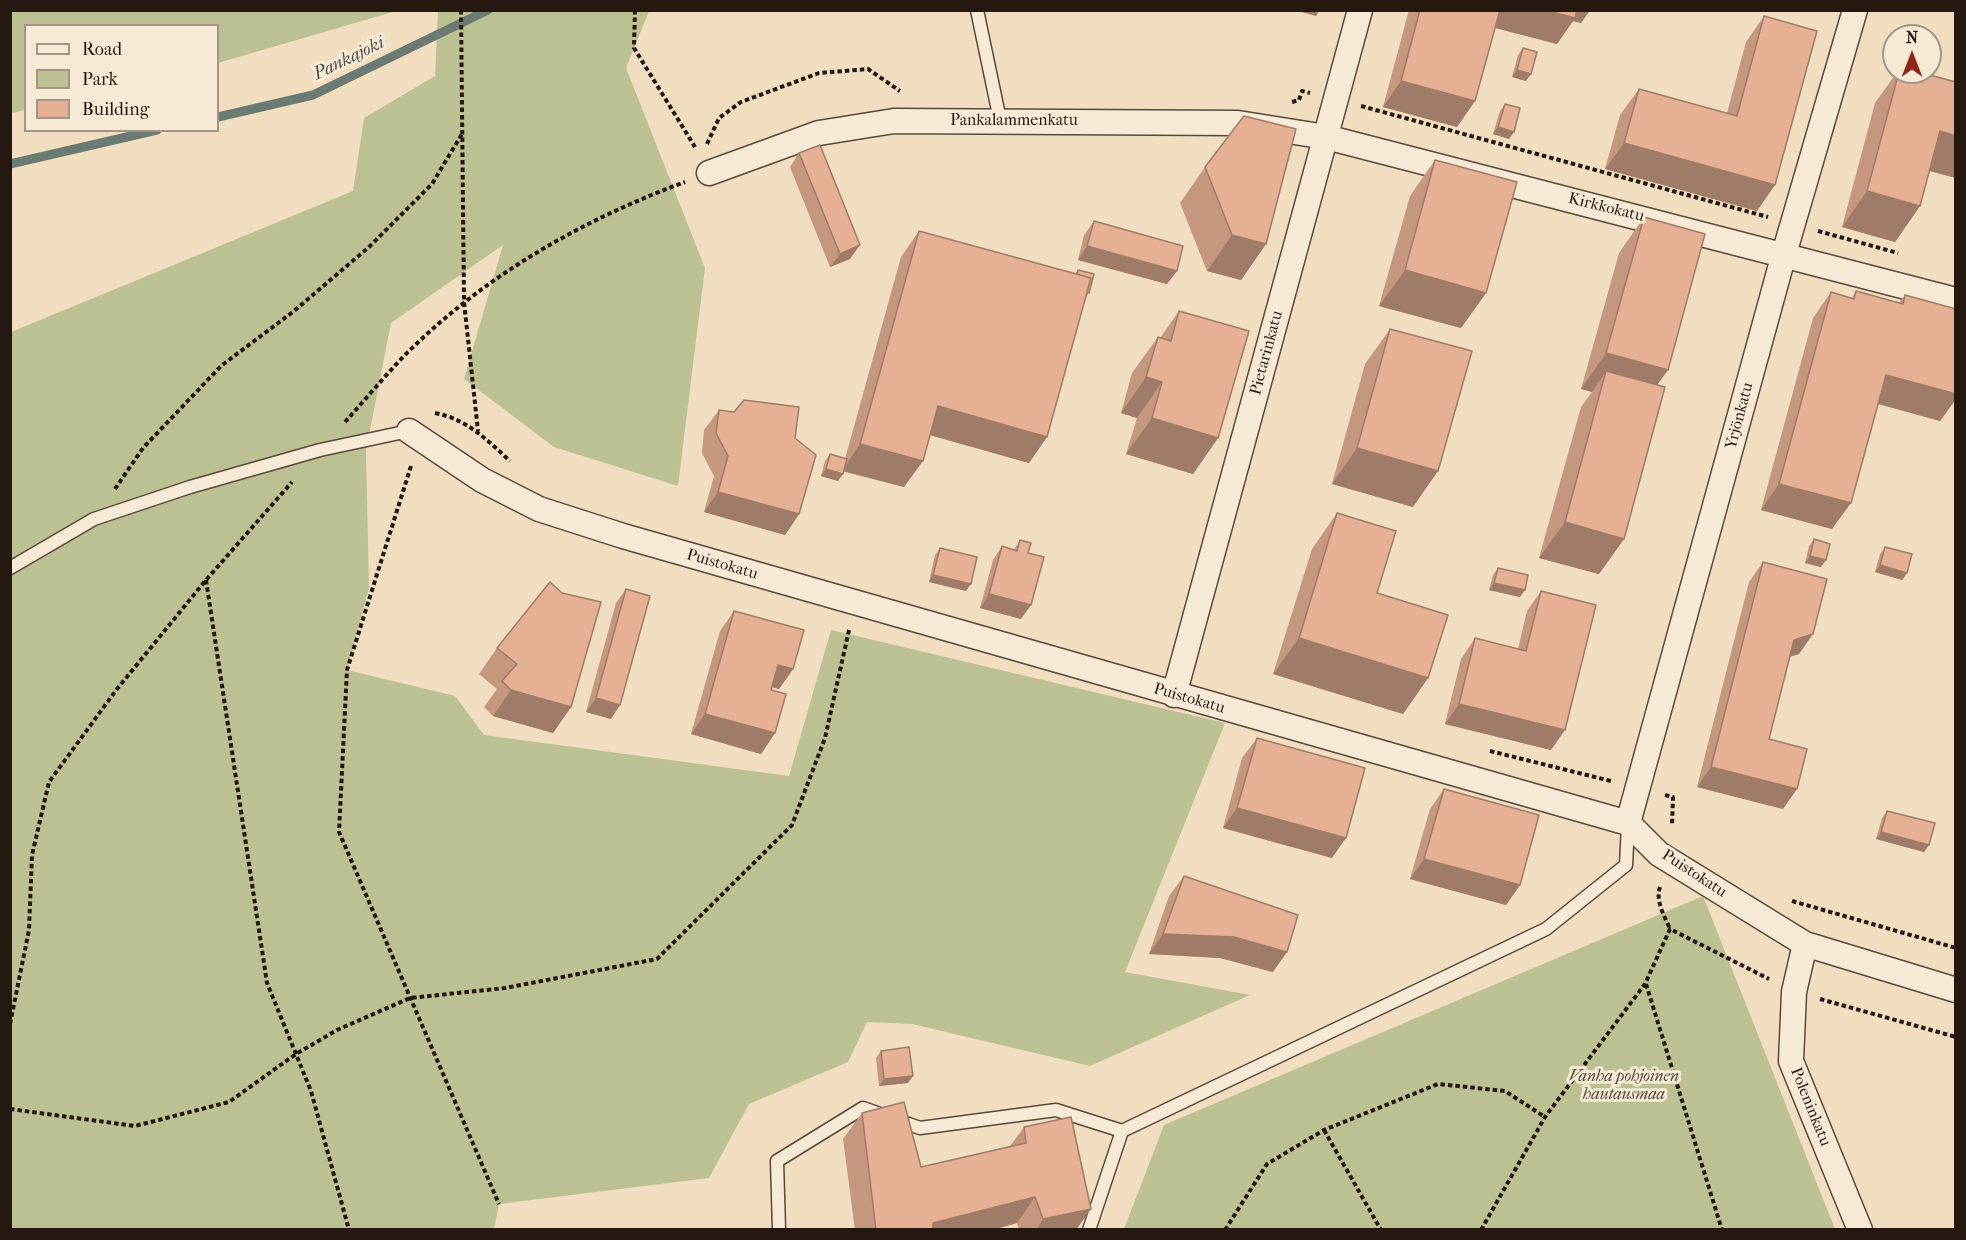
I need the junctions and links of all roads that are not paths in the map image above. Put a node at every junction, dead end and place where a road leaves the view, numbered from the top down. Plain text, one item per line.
1 (977, 10) edge
2 (1360, 10) edge
3 (1855, 10) edge
4 (1000, 120) junction
5 (1326, 137) junction
6 (709, 173) road end
7 (1784, 254) junction
8 (1956, 300) edge
9 (414, 436) joint
10 (10, 567) edge
11 (1174, 695) junction
12 (1628, 823) junction
13 (1805, 944) junction
14 (1956, 990) edge
15 (1122, 1131) junction
16 (779, 1230) edge
17 (1089, 1230) edge
18 (1860, 1230) edge

1 - 4 lane
2 - 5 street, Pietarinkatu
3 - 7 street, Yrjönkatu
4 - 5 street, Pankalammenkatu
4 - 6 street, Pankalammenkatu
5 - 7 street, Kirkkokatu
5 - 11 street, Pietarinkatu
7 - 8 street, Kirkkokatu
7 - 12 street, Yrjönkatu
9 - 10 lane
9 - 11 street, Puistokatu
11 - 12 street, Puistokatu
12 - 13 street, Puistokatu
12 - 15 lane
13 - 14 street, Puistokatu
13 - 18 street, Poleninkatu
15 - 16 lane
15 - 17 lane

